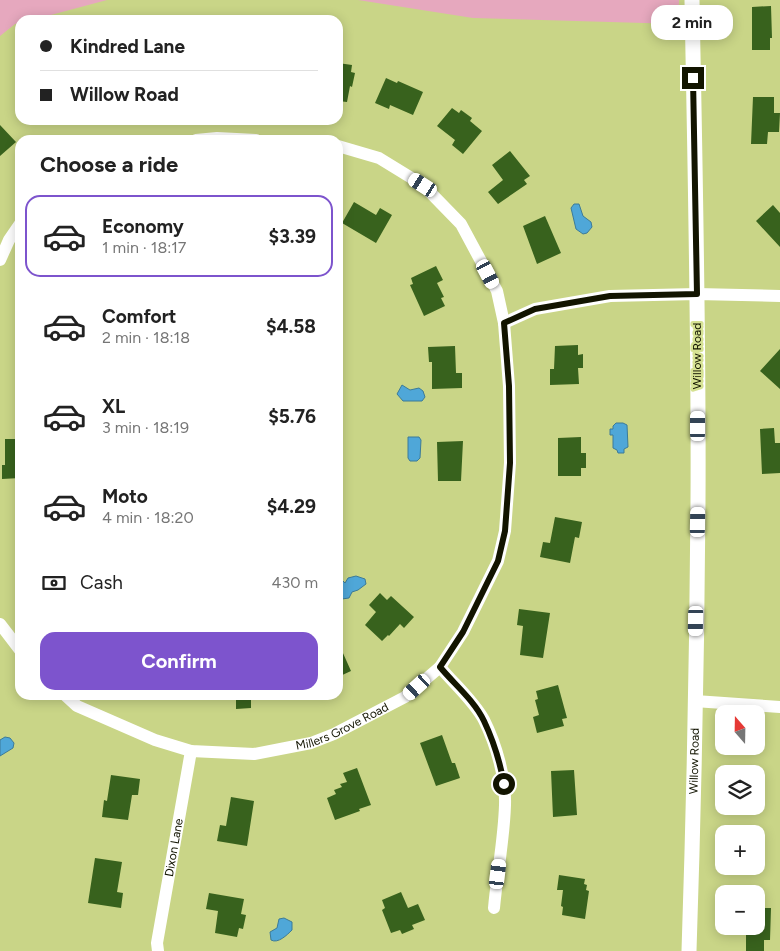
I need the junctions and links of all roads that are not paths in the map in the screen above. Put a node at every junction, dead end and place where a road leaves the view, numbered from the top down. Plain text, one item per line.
1 (692, 0) edge
2 (343, 147) edge
3 (15, 231) edge
4 (0, 260) edge
5 (697, 294) junction
6 (780, 296) edge
7 (504, 323) junction
8 (0, 626) edge
9 (15, 644) edge
10 (440, 667) junction
11 (69, 700) edge
12 (695, 700) junction
13 (780, 707) edge
14 (191, 751) junction
15 (494, 908) dead end
16 (156, 948) edge
17 (688, 951) edge

1 - 5 street, Willow Road
2 - 7 street, Millers Grove Road
3 - 4 street
5 - 6 street
5 - 7 street
5 - 12 street, Willow Road
7 - 10 street, Millers Grove Road
8 - 9 street
10 - 14 street, Millers Grove Road
10 - 15 street
11 - 14 street, Millers Grove Road
12 - 13 street
12 - 17 street, Willow Road
14 - 16 street, Dixon Lane

